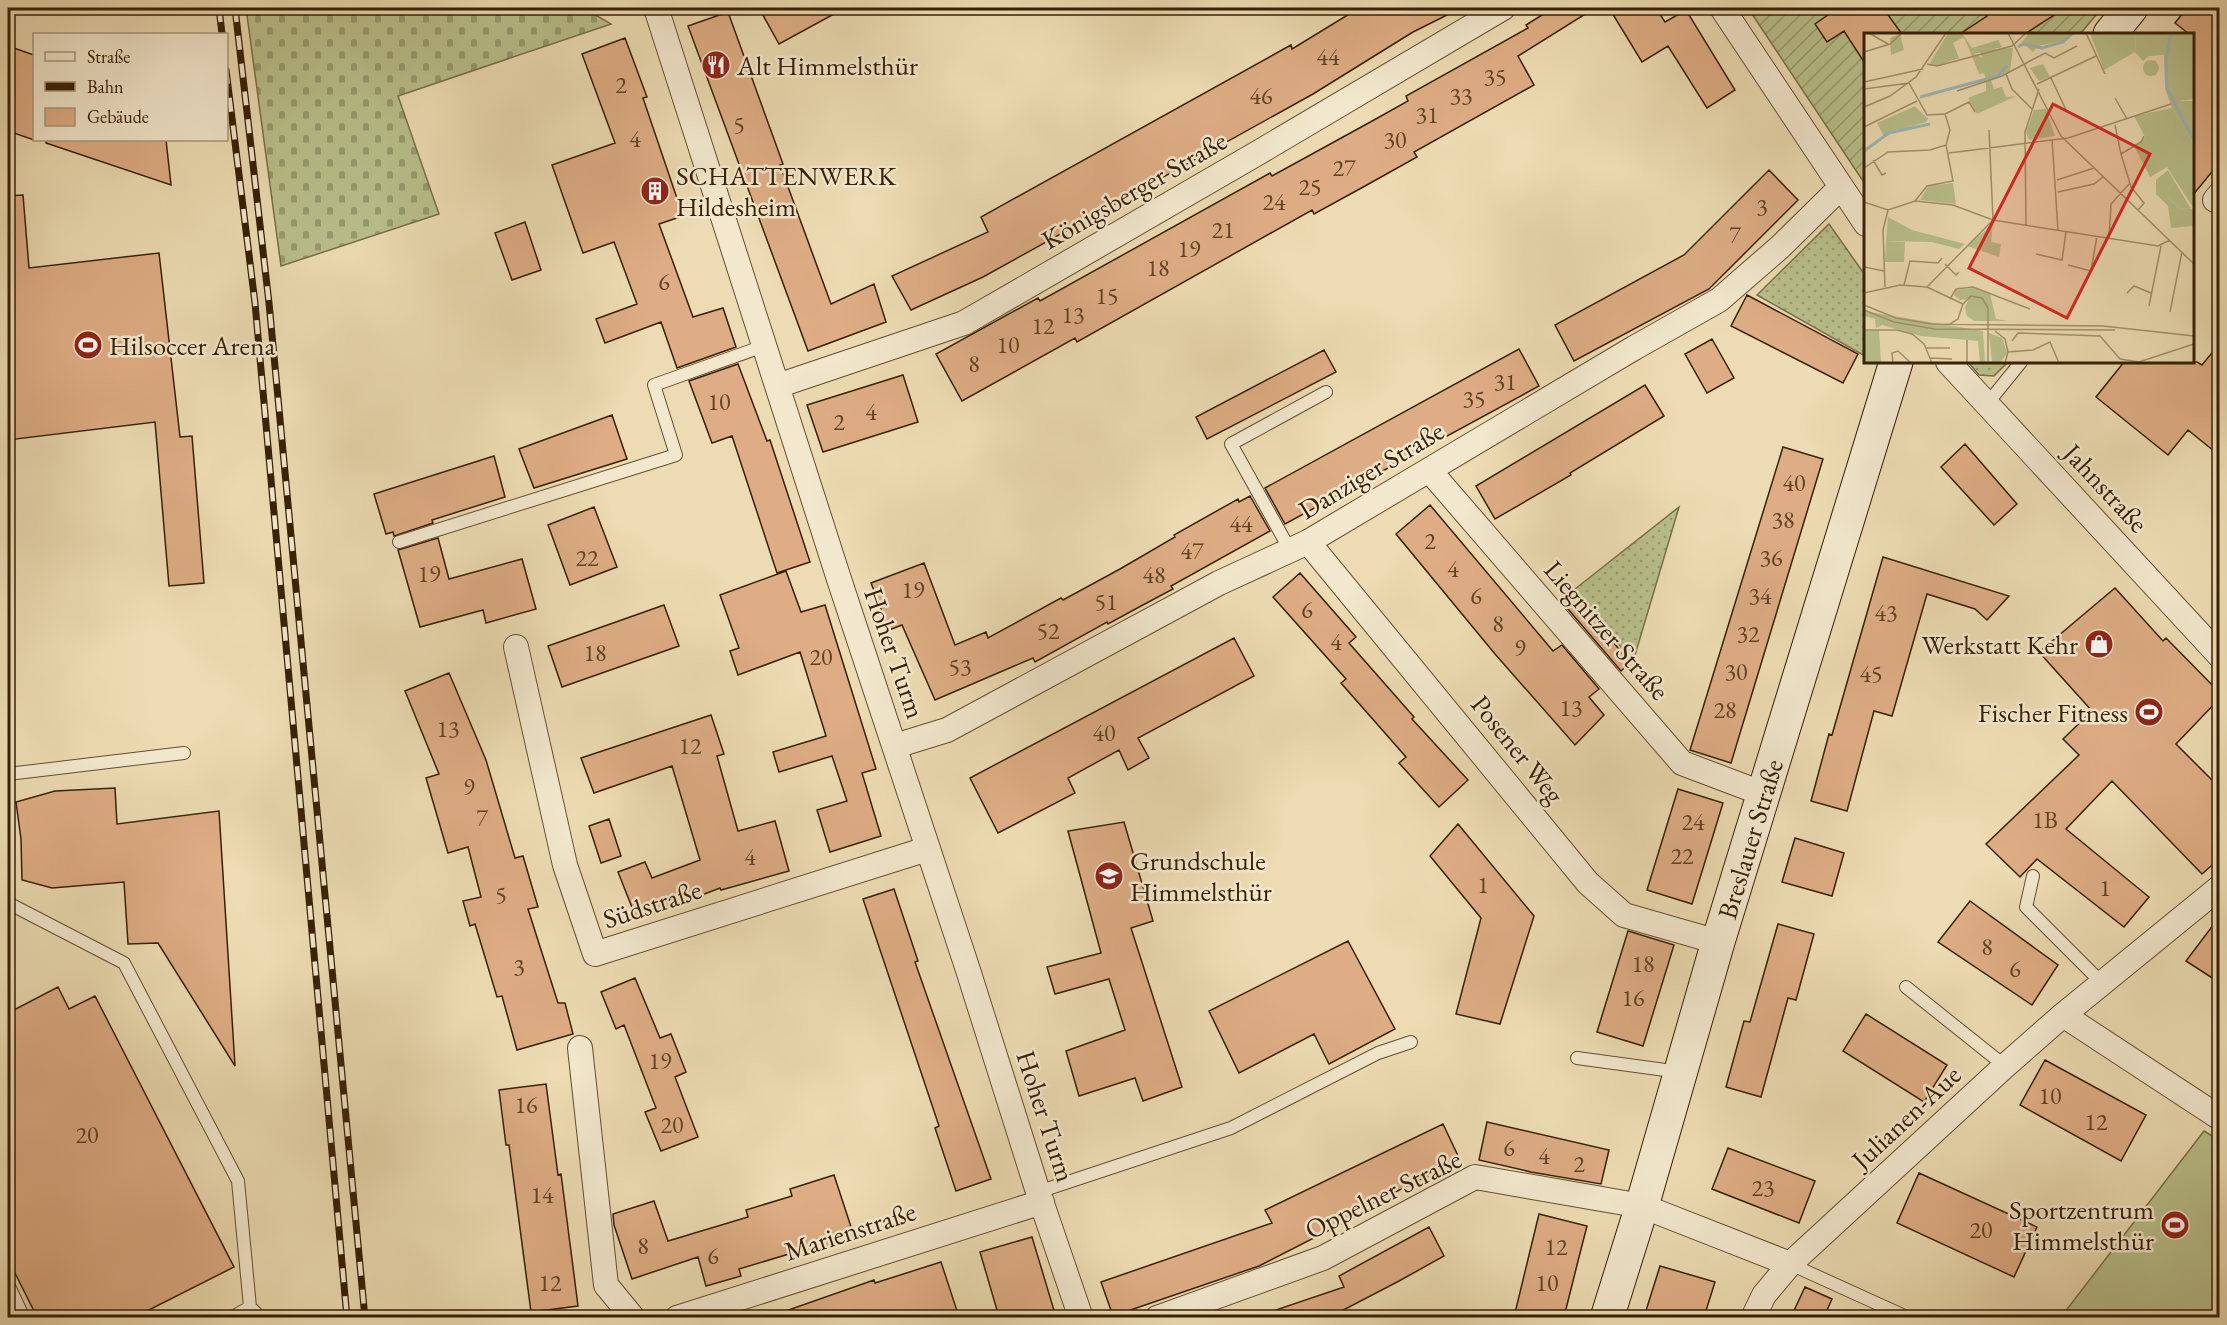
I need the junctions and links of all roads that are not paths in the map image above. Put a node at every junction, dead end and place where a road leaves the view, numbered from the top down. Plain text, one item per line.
1 (656, 8) edge
2 (1503, 8) edge
3 (1722, 8) edge
4 (2131, 8) edge
5 (2111, 33) edge
6 (1841, 187) junction
7 (1864, 221) edge
8 (764, 346) junction
9 (1896, 363) edge
10 (1949, 363) edge
11 (2020, 363) edge
12 (777, 386) junction
13 (1326, 392) dead end
14 (1987, 404) junction
15 (1429, 470) junction
16 (399, 542) dead end
17 (1299, 546) junction
18 (516, 647) dead end
19 (2220, 656) edge
20 (895, 746) junction
21 (184, 753) dead end
22 (8, 774) edge
23 (1764, 794) junction
24 (927, 849) junction
25 (2033, 876) dead end
26 (2220, 888) edge
27 (8, 903) edge
28 (1718, 942) junction
29 (2102, 983) junction
30 (1906, 987) dead end
31 (2064, 1015) junction
32 (1411, 1042) dead end
33 (580, 1048) dead end
34 (1577, 1058) dead end
35 (2005, 1066) junction
36 (1680, 1072) junction
37 (2220, 1118) edge
38 (1040, 1197) junction
39 (1642, 1206) junction
40 (1790, 1264) junction
41 (8, 1284) edge
42 (250, 1307) junction
43 (24, 1317) edge
44 (231, 1317) edge
45 (261, 1317) edge
46 (633, 1317) edge
47 (677, 1317) edge
48 (1081, 1317) edge
49 (1157, 1317) edge
50 (1607, 1317) edge
51 (1753, 1317) edge
52 (1909, 1317) edge

1 - 8 street, Hoher Turm
2 - 12 street, Königsberger Straße
3 - 6 street
4 - 5 street
6 - 7 street
6 - 15 street, Danziger Straße
8 - 12 street, Hoher Turm
8 - 16 lane
9 - 23 street, Breslauer Straße
10 - 14 street, Jahnstraße
11 - 14 lane
12 - 20 street, Hoher Turm
13 - 17 lane
14 - 19 street, Jahnstraße
15 - 17 street, Danziger Straße
15 - 23 street, Liegnitzer Straße
17 - 20 street, Danziger Straße
17 - 28 street, Posener Weg
18 - 24 street, Südstraße
20 - 24 street, Hoher Turm
21 - 22 lane
23 - 28 street, Breslauer Straße
24 - 38 street, Hoher Turm
25 - 29 lane
26 - 29 street, Julianen-Aue
27 - 42 lane
28 - 36 street, Breslauer Straße
29 - 31 street, Julianen-Aue
30 - 35 lane
31 - 35 street, Julianen-Aue
31 - 37 street
32 - 38 lane
33 - 46 street
34 - 36 lane
35 - 40 street, Julianen-Aue
36 - 39 street, Breslauer Straße
38 - 47 street, Marienstraße
38 - 48 street, Hoher Turm
39 - 40 street
39 - 49 street, Oppelner Straße
39 - 50 street, Breslauer Straße
40 - 51 street, Julianen-Aue
40 - 52 lane
41 - 43 lane
42 - 44 lane
42 - 45 lane

